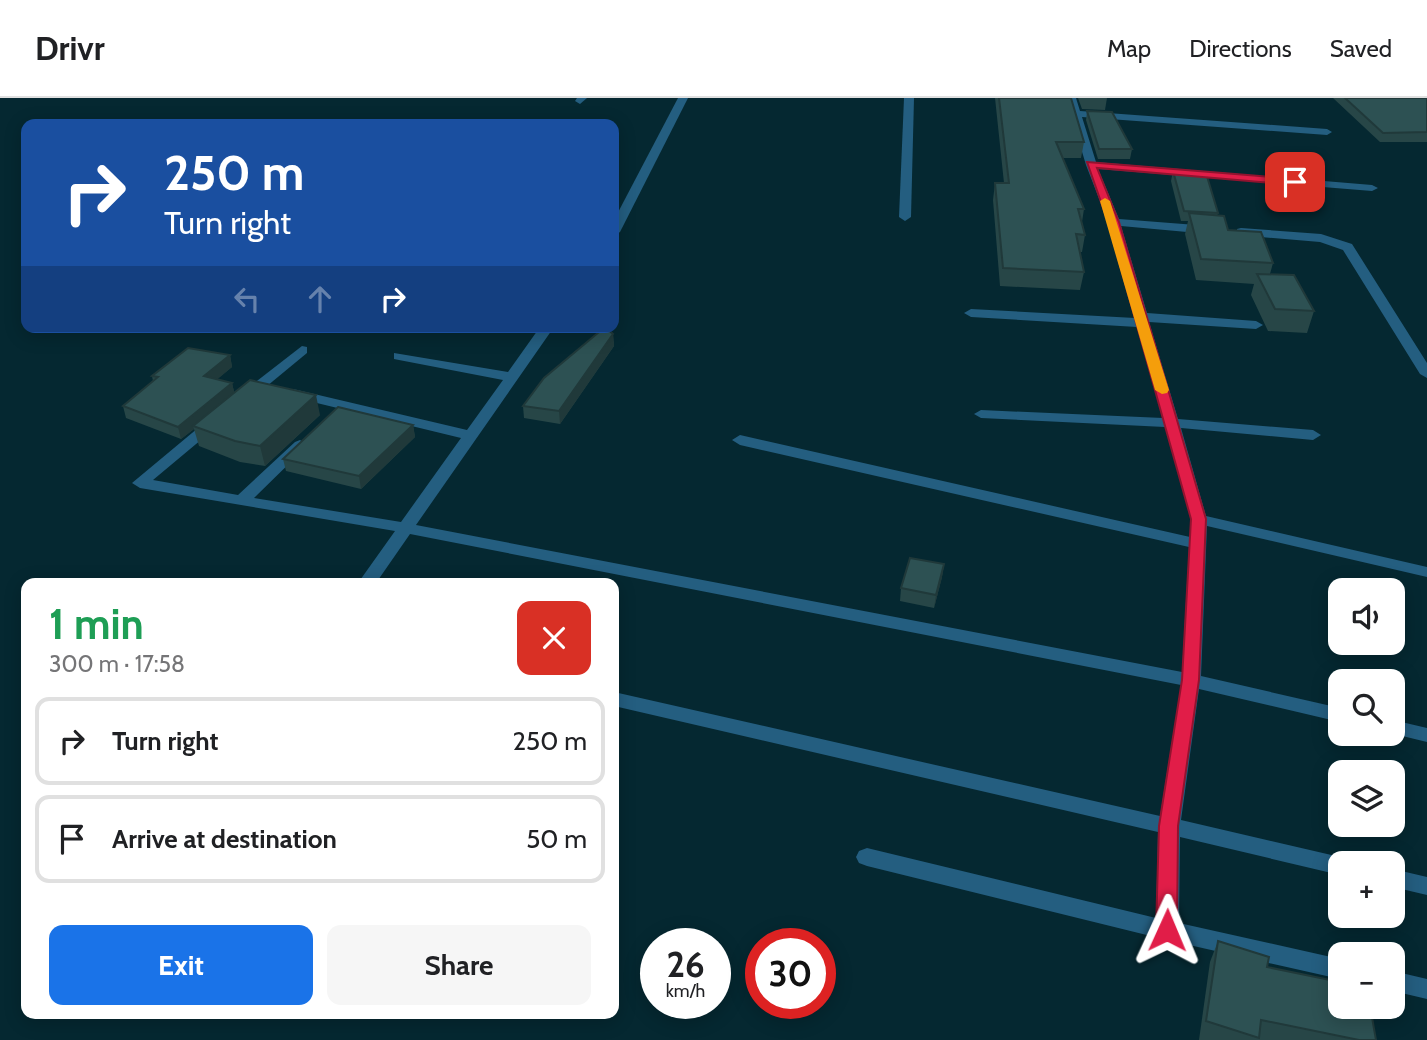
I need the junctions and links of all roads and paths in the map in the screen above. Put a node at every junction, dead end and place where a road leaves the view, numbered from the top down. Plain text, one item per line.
1 (683, 98) edge
2 (909, 98) edge
3 (1071, 98) edge
4 (1076, 114) junction
5 (1327, 132) dead end
6 (1091, 164) junction
7 (1372, 188) dead end
8 (905, 217) dead end
9 (619, 222) edge
10 (1114, 222) junction
11 (971, 313) dead end
12 (1142, 320) junction
13 (1255, 325) dead end
14 (543, 333) edge
15 (302, 350) dead end
16 (398, 356) dead end
17 (1427, 374) edge
18 (512, 377) junction
19 (259, 385) junction
20 (982, 414) dead end
21 (1171, 423) junction
22 (313, 433) edge
23 (471, 435) junction
24 (1313, 435) dead end
25 (740, 440) dead end
26 (243, 499) junction
27 (1199, 519) junction
28 (404, 528) junction
29 (1198, 544) junction
30 (1427, 572) edge
31 (370, 578) edge
32 (1191, 680) junction
33 (619, 700) edge
34 (1328, 712) edge
35 (1405, 730) edge
36 (1427, 735) edge
37 (1168, 826) junction
38 (867, 856) dead end
39 (1328, 863) edge
40 (1405, 881) edge
41 (1427, 886) edge
42 (1167, 930) junction
43 (1328, 966) edge
44 (1405, 984) edge
45 (1427, 989) edge

1 - 9 street
2 - 8 street
3 - 4 street
4 - 5 street
4 - 6 street
6 - 7 street
6 - 10 street
10 - 12 street
10 - 17 street
11 - 12 street
12 - 13 street
12 - 21 street
14 - 18 street
15 - 19 street
16 - 18 street
18 - 23 street
19 - 23 street
19 - 26 street
20 - 21 street
21 - 24 street
21 - 27 street
22 - 26 street
23 - 28 street
25 - 29 street
26 - 28 street
27 - 29 street
27 - 30 street
28 - 31 street
28 - 32 street
29 - 32 street
32 - 34 street
32 - 37 street
33 - 37 street
35 - 36 street
37 - 39 street
37 - 42 street
38 - 42 street
40 - 41 street
42 - 43 street
44 - 45 street

